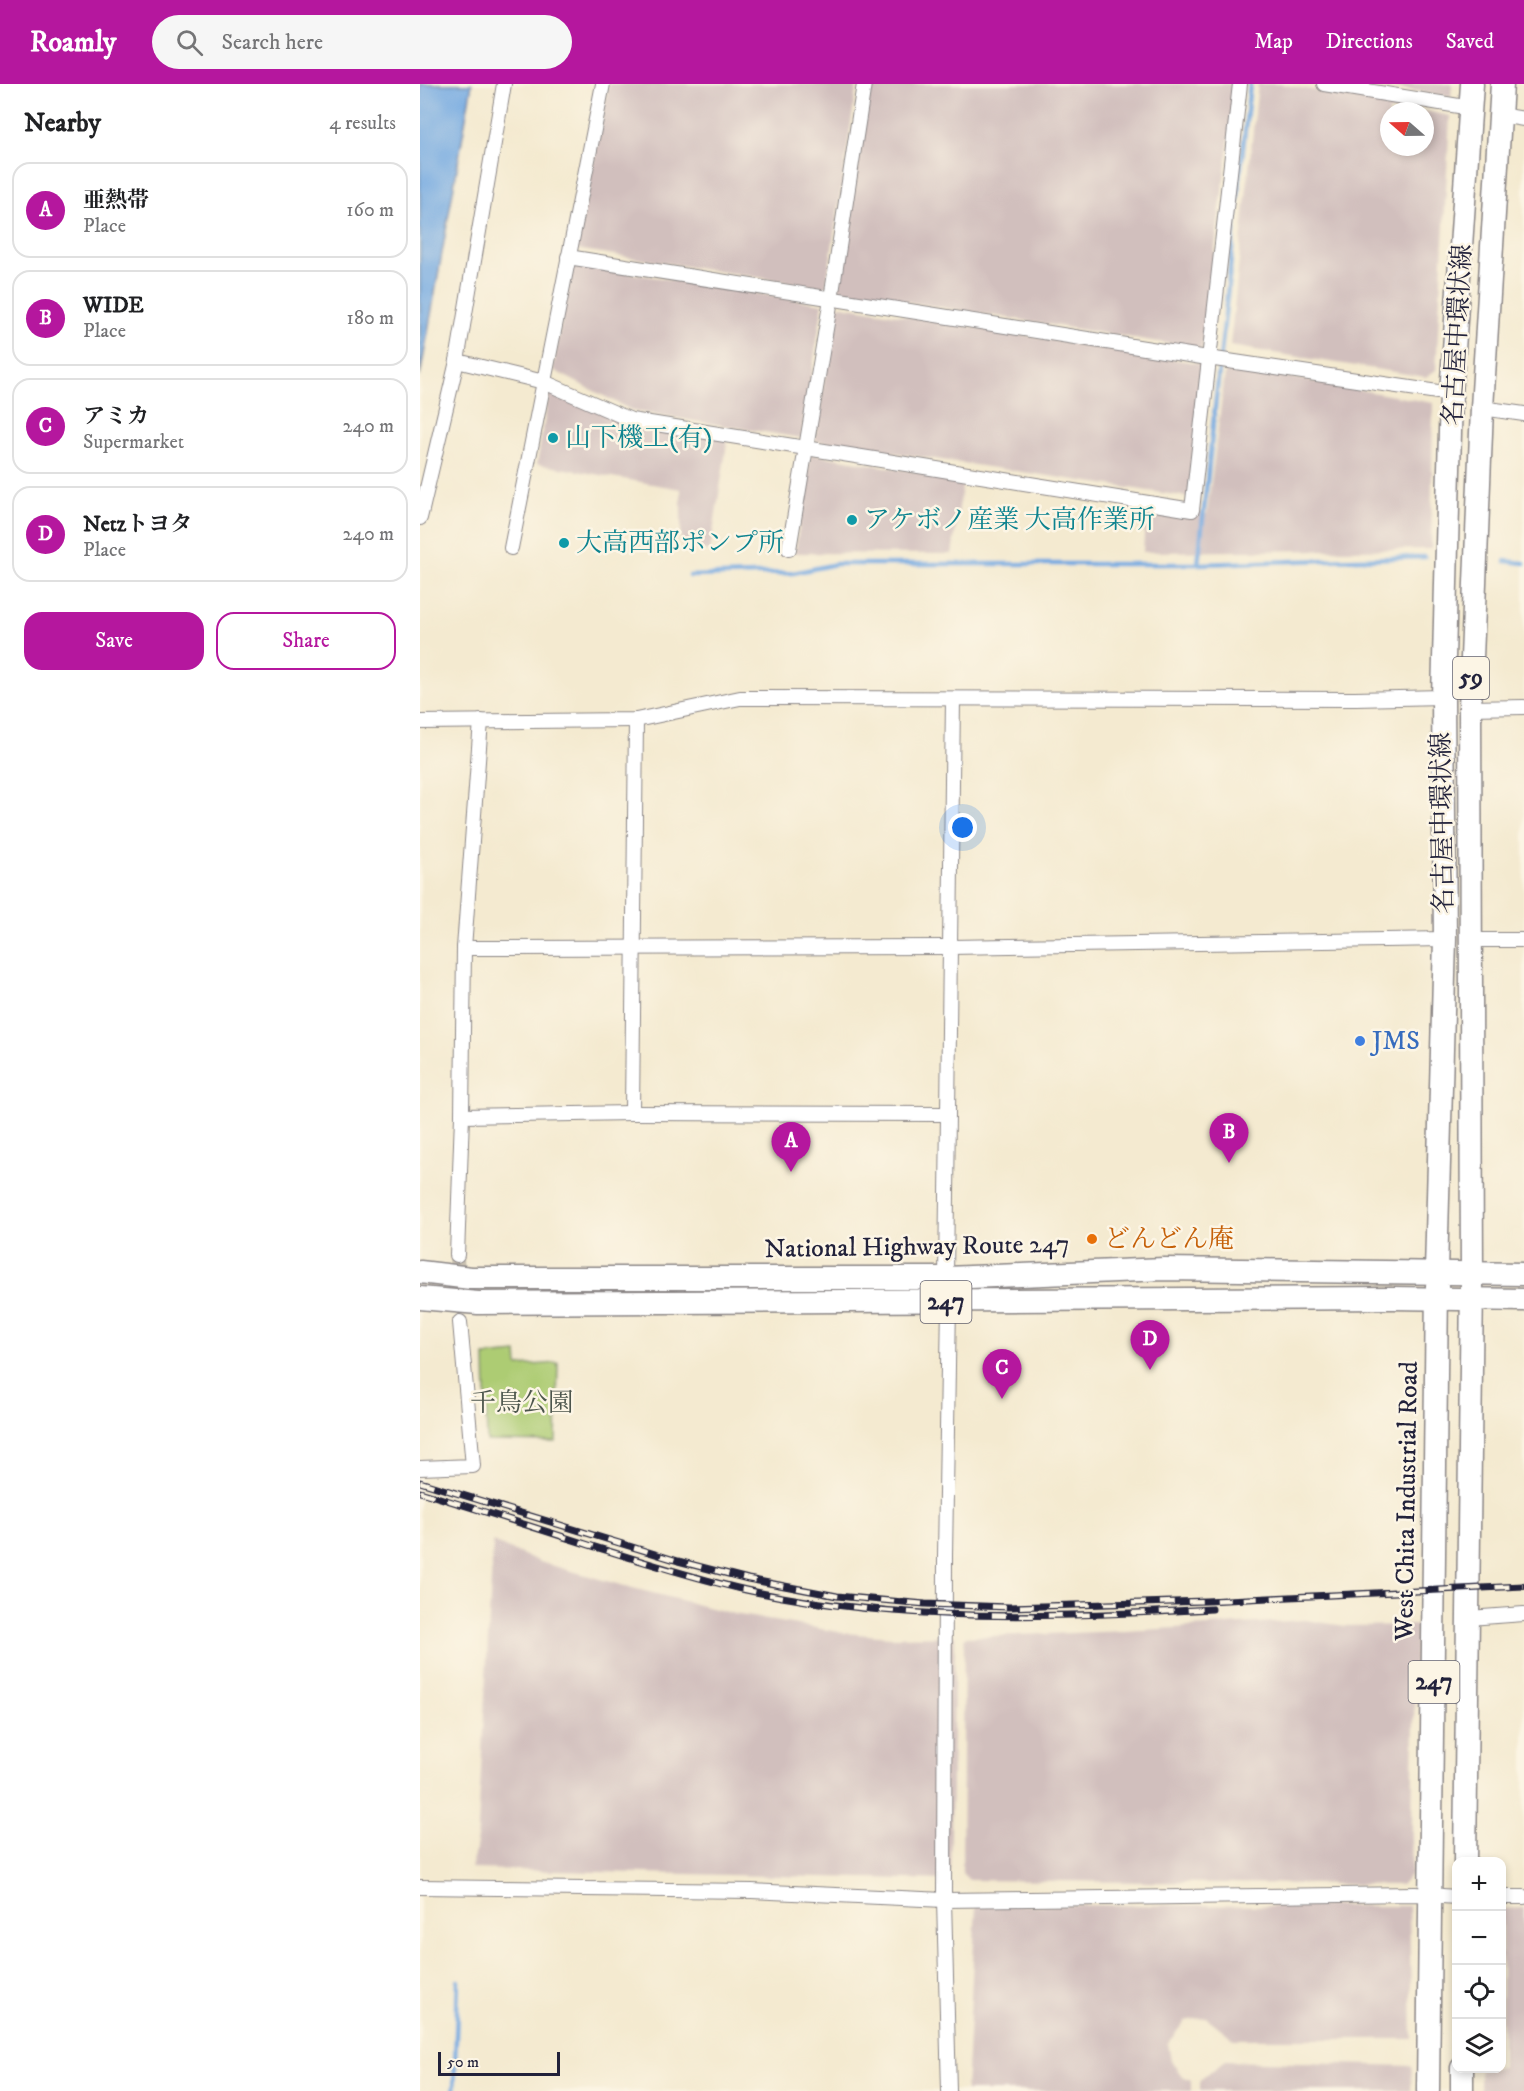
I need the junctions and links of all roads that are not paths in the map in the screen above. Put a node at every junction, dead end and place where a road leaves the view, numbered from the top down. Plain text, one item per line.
1 (504, 84) edge
2 (603, 84) edge
3 (864, 84) edge
4 (1240, 84) edge
5 (1324, 84) edge
6 (1472, 84) edge
7 (1502, 84) edge
8 (1471, 108) junction
9 (1500, 115) junction
10 (1524, 119) edge
11 (568, 257) junction
12 (831, 299) junction
13 (1217, 359) junction
14 (457, 361) junction
15 (544, 382) junction
16 (1451, 394) junction
17 (1482, 408) junction
18 (1524, 414) edge
19 (806, 447) junction
20 (420, 518) edge
21 (511, 548) dead end
22 (789, 549) dead end
23 (1443, 697) junction
24 (954, 699) junction
25 (1524, 707) edge
26 (1470, 708) junction
27 (636, 720) junction
28 (481, 721) junction
29 (420, 722) edge
30 (1445, 939) junction
31 (1472, 940) junction
32 (1524, 940) edge
33 (950, 947) junction
34 (464, 948) junction
35 (634, 948) junction
36 (632, 1113) junction
37 (948, 1113) junction
38 (462, 1116) junction
39 (457, 1255) tunnel mouth
40 (420, 1272) edge
41 (1436, 1272) junction
42 (1472, 1274) junction
43 (1524, 1274) edge
44 (946, 1278) junction
45 (420, 1298) edge
46 (1437, 1299) junction
47 (1472, 1300) junction
48 (1524, 1300) edge
49 (949, 1302) junction
50 (460, 1322) tunnel mouth
51 (420, 1468) edge
52 (1524, 1614) edge
53 (1469, 1618) junction
54 (1465, 1857) edge
55 (420, 1887) edge
56 (1432, 1894) junction
57 (1452, 1896) edge
58 (1506, 1897) edge
59 (1524, 1897) edge
60 (944, 1900) junction
61 (1462, 2073) edge
62 (950, 2091) edge
63 (1428, 2091) edge
64 (1462, 2091) edge

1 - 14 street
2 - 11 street
3 - 12 street
4 - 13 street
5 - 8 street
6 - 8 main road, 名古屋中環状線 / 59
7 - 9 main road, 名古屋中環状線 / 59
8 - 16 main road, 名古屋中環状線 / 59
9 - 10 street
9 - 17 main road, 名古屋中環状線 / 59
11 - 12 street
11 - 15 street
12 - 13 street
12 - 19 street
13 - 16 street
13 - 19 street
14 - 15 street
14 - 20 street
15 - 19 street
15 - 21 street
16 - 23 main road, 名古屋中環状線 / 59
17 - 18 street
17 - 26 main road, 名古屋中環状線 / 59
19 - 22 street
23 - 24 street
23 - 30 main road, 名古屋中環状線 / 59
24 - 27 street
24 - 33 street
25 - 26 street
26 - 31 main road, 名古屋中環状線 / 59
27 - 28 street
27 - 35 street
28 - 29 street
28 - 34 street
30 - 33 street
30 - 41 main road, 名古屋中環状線 / 59
31 - 32 street
31 - 42 main road, 名古屋中環状線 / 59
33 - 35 street
33 - 37 street
34 - 35 street
34 - 38 street
35 - 36 street
36 - 37 street
36 - 38 street
37 - 44 street
38 - 39 street
40 - 44 main road, National Highway Route 247 / 247
41 - 42 main road, National Highway Route 247 / 247
41 - 44 main road, National Highway Route 247 / 247
41 - 46 main road, West Chita Industrial Road / 247
42 - 43 main road, National Highway Route 247 / 247
42 - 47 main road, 247
45 - 49 main road, National Highway Route 247 / 247
46 - 47 main road, National Highway Route 247 / 247
46 - 49 main road, National Highway Route 247 / 247
46 - 56 main road, West Chita Industrial Road / 247
47 - 48 main road, National Highway Route 247 / 247
47 - 53 main road, 247
49 - 60 street
50 - 51 street
52 - 53 street
53 - 54 main road, 247
55 - 60 street
56 - 57 street
56 - 60 street
56 - 63 main road, West Chita Industrial Road / 247
58 - 59 street
60 - 62 street
61 - 64 main road

